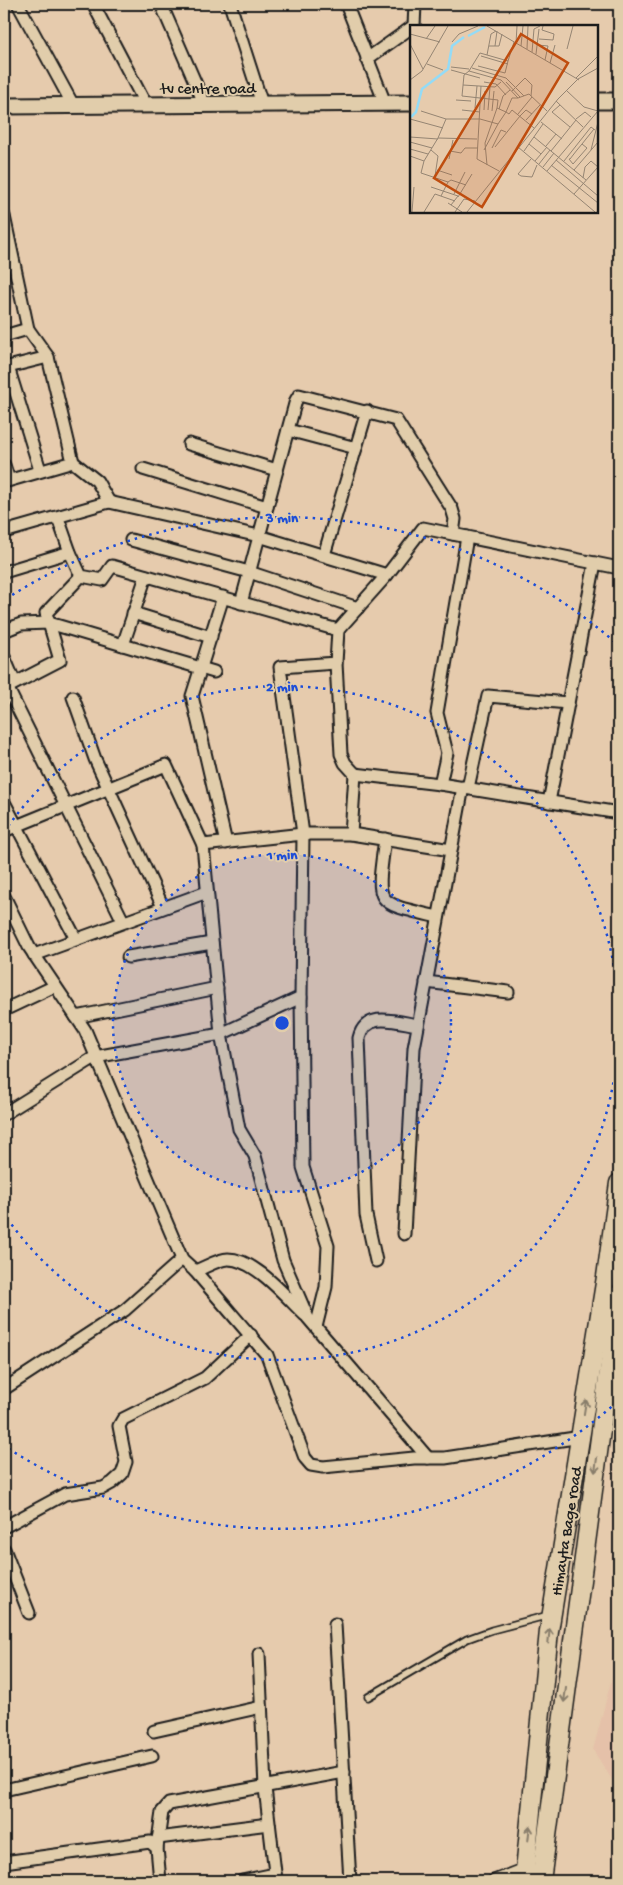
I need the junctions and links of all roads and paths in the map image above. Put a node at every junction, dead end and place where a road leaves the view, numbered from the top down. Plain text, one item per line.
1 (18, 4) edge
2 (93, 4) edge
3 (160, 4) edge
4 (230, 4) edge
5 (346, 4) edge
6 (415, 4) edge
7 (413, 25) edge
8 (410, 28) edge
9 (367, 59) junction
10 (619, 101) edge
11 (598, 102) edge
12 (385, 103) junction
13 (410, 103) edge
14 (5, 104) edge
15 (262, 104) junction
16 (146, 105) junction
17 (205, 105) junction
18 (72, 106) junction
19 (4, 216) edge
20 (28, 329) junction
21 (4, 336) edge
22 (48, 358) junction
23 (6, 368) edge
24 (367, 411) junction
25 (288, 430) junction
26 (190, 444) dead end
27 (356, 448) junction
28 (74, 462) junction
29 (4, 465) edge
30 (40, 470) junction
31 (143, 470) dead end
32 (277, 470) junction
33 (6, 481) edge
34 (109, 502) junction
35 (267, 507) junction
36 (58, 518) junction
37 (4, 532) edge
38 (453, 534) junction
39 (260, 536) junction
40 (467, 537) junction
41 (131, 540) dead end
42 (70, 552) junction
43 (324, 555) junction
44 (594, 563) junction
45 (619, 568) edge
46 (4, 572) edge
47 (249, 572) junction
48 (387, 575) junction
49 (81, 576) junction
50 (146, 576) junction
51 (223, 597) junction
52 (241, 602) junction
53 (358, 608) junction
54 (134, 613) junction
55 (49, 623) junction
56 (4, 630) edge
57 (338, 630) junction
58 (211, 637) junction
59 (123, 645) junction
60 (4, 658) edge
61 (336, 663) junction
62 (202, 668) junction
63 (214, 672) dead end
64 (9, 686) edge
65 (72, 697) dead end
66 (568, 703) junction
67 (355, 774) junction
68 (440, 784) junction
69 (109, 788) junction
70 (466, 788) junction
71 (4, 802) edge
72 (549, 802) junction
73 (66, 805) junction
74 (619, 813) edge
75 (16, 826) junction
76 (4, 831) edge
77 (303, 834) junction
78 (351, 834) junction
79 (385, 839) junction
80 (226, 843) junction
81 (203, 846) junction
82 (451, 850) junction
83 (207, 892) junction
84 (4, 896) edge
85 (163, 907) junction
86 (438, 917) junction
87 (123, 921) junction
88 (76, 939) junction
89 (212, 943) junction
90 (34, 955) junction
91 (128, 957) dead end
92 (426, 982) junction
93 (55, 986) junction
94 (217, 988) junction
95 (508, 992) dead end
96 (301, 997) junction
97 (4, 1010) edge
98 (76, 1017) junction
99 (418, 1025) junction
100 (221, 1034) junction
101 (95, 1057) junction
102 (4, 1100) edge
103 (6, 1112) edge
104 (619, 1183) edge
105 (404, 1234) dead end
106 (182, 1259) junction
107 (376, 1261) dead end
108 (195, 1271) junction
109 (619, 1295) edge
110 (308, 1318) junction
111 (316, 1327) junction
112 (250, 1335) junction
113 (4, 1389) edge
114 (581, 1437) junction
115 (428, 1458) junction
116 (4, 1526) edge
117 (4, 1548) edge
118 (29, 1613) dead end
119 (552, 1614) junction
120 (335, 1624) dead end
121 (259, 1654) dead end
122 (568, 1669) junction
123 (545, 1671) junction
124 (368, 1697) dead end
125 (261, 1707) junction
126 (154, 1731) dead end
127 (152, 1756) dead end
128 (344, 1772) junction
129 (265, 1788) junction
130 (4, 1790) edge
131 (269, 1824) junction
132 (158, 1843) junction
133 (4, 1862) edge
134 (525, 1875) edge
135 (275, 1878) edge
136 (160, 1881) edge
137 (242, 1881) edge
138 (350, 1881) edge
139 (494, 1881) edge
140 (541, 1881) edge

1 - 18 street
2 - 16 street
3 - 17 street
4 - 15 street
5 - 9 street
6 - 7 street
8 - 9 street
9 - 12 street
10 - 11 main road
12 - 13 main road, tv centre road
12 - 15 main road, tv centre road
14 - 18 main road, tv centre road
15 - 17 main road, tv centre road
16 - 17 main road, tv centre road
16 - 18 main road, tv centre road
19 - 20 street
20 - 21 street
20 - 22 street
22 - 23 street
22 - 28 street
23 - 30 street
24 - 25 street
24 - 27 street
24 - 38 street
25 - 27 street
25 - 32 street
26 - 32 street
27 - 43 street
28 - 30 street
28 - 34 street
29 - 33 street
30 - 33 street
31 - 35 street
32 - 35 street
34 - 36 street
34 - 39 street
35 - 39 street
36 - 37 street
36 - 42 street
38 - 40 street
38 - 48 street
39 - 43 street
39 - 47 street
40 - 44 street
40 - 68 street
41 - 47 street
42 - 46 street
42 - 49 street
43 - 48 street
44 - 45 street
44 - 66 street
47 - 52 street
47 - 53 street
48 - 53 street
49 - 50 street
49 - 55 street
50 - 51 street
50 - 54 street
51 - 52 street
51 - 58 street
52 - 57 street
53 - 57 street
54 - 58 street
54 - 59 street
55 - 56 street
55 - 59 street
55 - 64 street
57 - 61 street
58 - 62 street
59 - 62 street
60 - 64 street
61 - 67 street
61 - 77 street
62 - 63 street
62 - 80 street
64 - 73 street
65 - 69 street
66 - 70 street
66 - 72 street
67 - 68 street
67 - 78 street
68 - 70 street
69 - 73 street
69 - 81 street
69 - 85 street
70 - 72 street
70 - 82 street
71 - 75 street
72 - 74 street
73 - 75 street
73 - 87 street
75 - 76 street
75 - 88 street
77 - 78 street
77 - 80 street
77 - 96 street
78 - 79 street
79 - 82 street
79 - 86 street
80 - 81 street
81 - 83 street
82 - 86 street
83 - 85 street
83 - 89 street
84 - 90 street
85 - 87 street
86 - 92 street
87 - 88 street
88 - 90 street
89 - 91 street
89 - 94 street
90 - 93 street
92 - 95 street
92 - 99 street
93 - 97 street
93 - 98 street
94 - 98 street
94 - 100 street
96 - 100 street
96 - 111 street
98 - 101 street
99 - 105 street
99 - 107 street
100 - 101 street
100 - 110 street
101 - 103 street
101 - 106 street
102 - 103 street
114 -> 104 main road, Himayta Bage road
106 - 108 street
106 - 113 street
108 - 110 street
108 - 112 street
109 -> 122 main road
110 - 111 street
111 - 115 street
112 - 115 street
112 - 116 street
114 - 115 street
114 - 119 main road, Himayta Bage road
117 - 118 street
123 -> 119 main road, Himayta Bage road
119 - 124 lane
120 - 128 street
121 - 125 street
122 - 123 main road
122 -> 140 main road
134 -> 123 main road, Himayta Bage road
125 - 126 street
125 - 129 street
127 - 130 street
128 - 129 street
128 - 138 street
129 - 131 street
129 - 132 street
131 - 132 street
131 - 135 street
132 - 133 street
132 - 136 street
134 - 139 street
135 - 137 street

